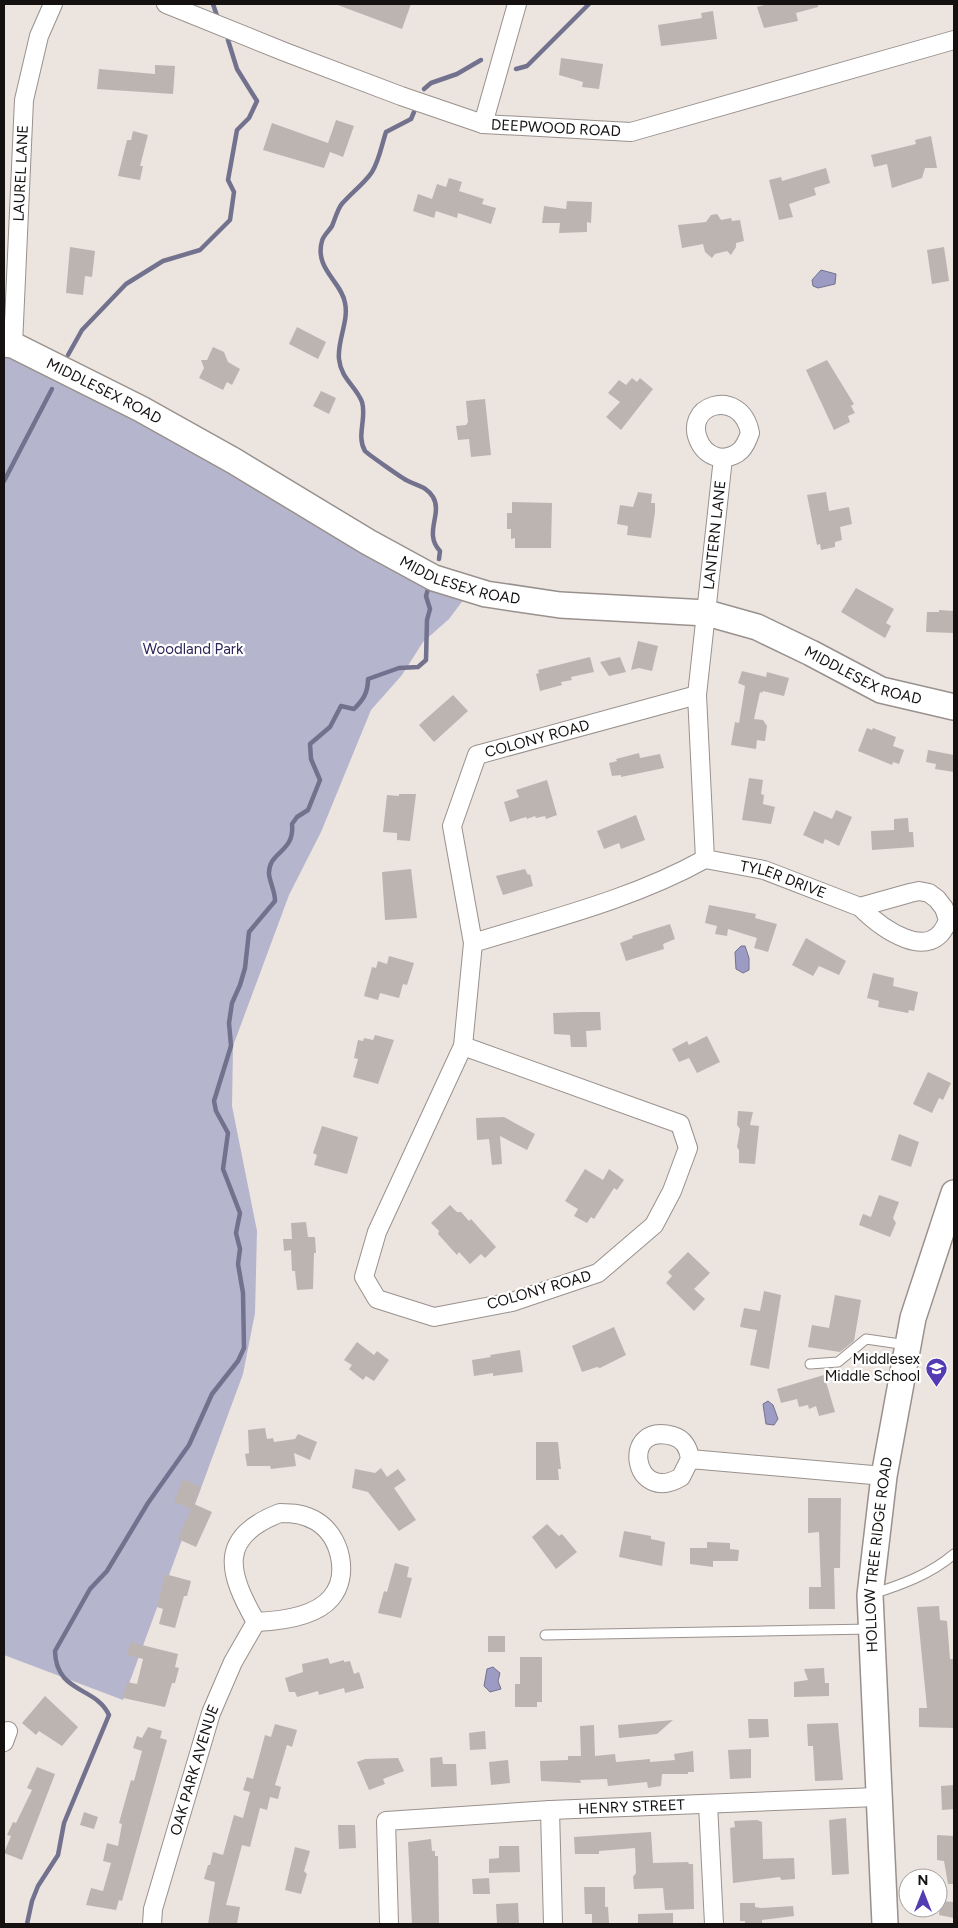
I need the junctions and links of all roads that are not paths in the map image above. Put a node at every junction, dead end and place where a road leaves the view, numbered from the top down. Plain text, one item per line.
1 (53, 4) edge
2 (166, 4) edge
3 (517, 4) edge
4 (954, 40) edge
5 (483, 124) junction
6 (8, 344) edge
7 (723, 458) dead end
8 (708, 613) junction
9 (697, 695) junction
10 (954, 707) edge
11 (705, 860) junction
12 (860, 907) dead end
13 (473, 943) junction
14 (463, 1046) junction
15 (954, 1193) edge
16 (907, 1345) junction
17 (810, 1364) dead end
18 (690, 1459) dead end
19 (884, 1476) junction
20 (954, 1554) edge
21 (870, 1595) junction
22 (256, 1622) junction
23 (871, 1629) junction
24 (545, 1635) dead end
25 (877, 1797) junction
26 (708, 1804) junction
27 (550, 1810) junction
28 (152, 1924) edge
29 (389, 1924) edge
30 (553, 1924) edge
31 (714, 1924) edge
32 (884, 1924) edge

1 - 6 street, LAUREL LANE
2 - 5 street, DEEPWOOD ROAD
3 - 5 street
4 - 5 street, DEEPWOOD ROAD
6 - 8 street, MIDDLESEX ROAD
7 - 8 street, LANTERN LANE
8 - 9 street
8 - 10 street, MIDDLESEX ROAD
9 - 11 street
9 - 13 street, COLONY ROAD
11 - 12 street, TYLER DRIVE
11 - 13 street
13 - 14 street, COLONY ROAD
14 - 14 street, COLONY ROAD
15 - 16 street, HOLLOW TREE RIDGE ROAD
16 - 17 lane
16 - 19 street, HOLLOW TREE RIDGE ROAD
18 - 19 street
19 - 21 street, HOLLOW TREE RIDGE ROAD
20 - 21 lane
21 - 23 street, HOLLOW TREE RIDGE ROAD
22 - 22 street
22 - 28 street, OAK PARK AVENUE
23 - 24 lane
23 - 25 street, HOLLOW TREE RIDGE ROAD
25 - 26 street, HENRY STREET
25 - 32 street, HOLLOW TREE RIDGE ROAD
26 - 27 street, HENRY STREET
26 - 31 street
27 - 29 street, HENRY STREET
27 - 30 street

